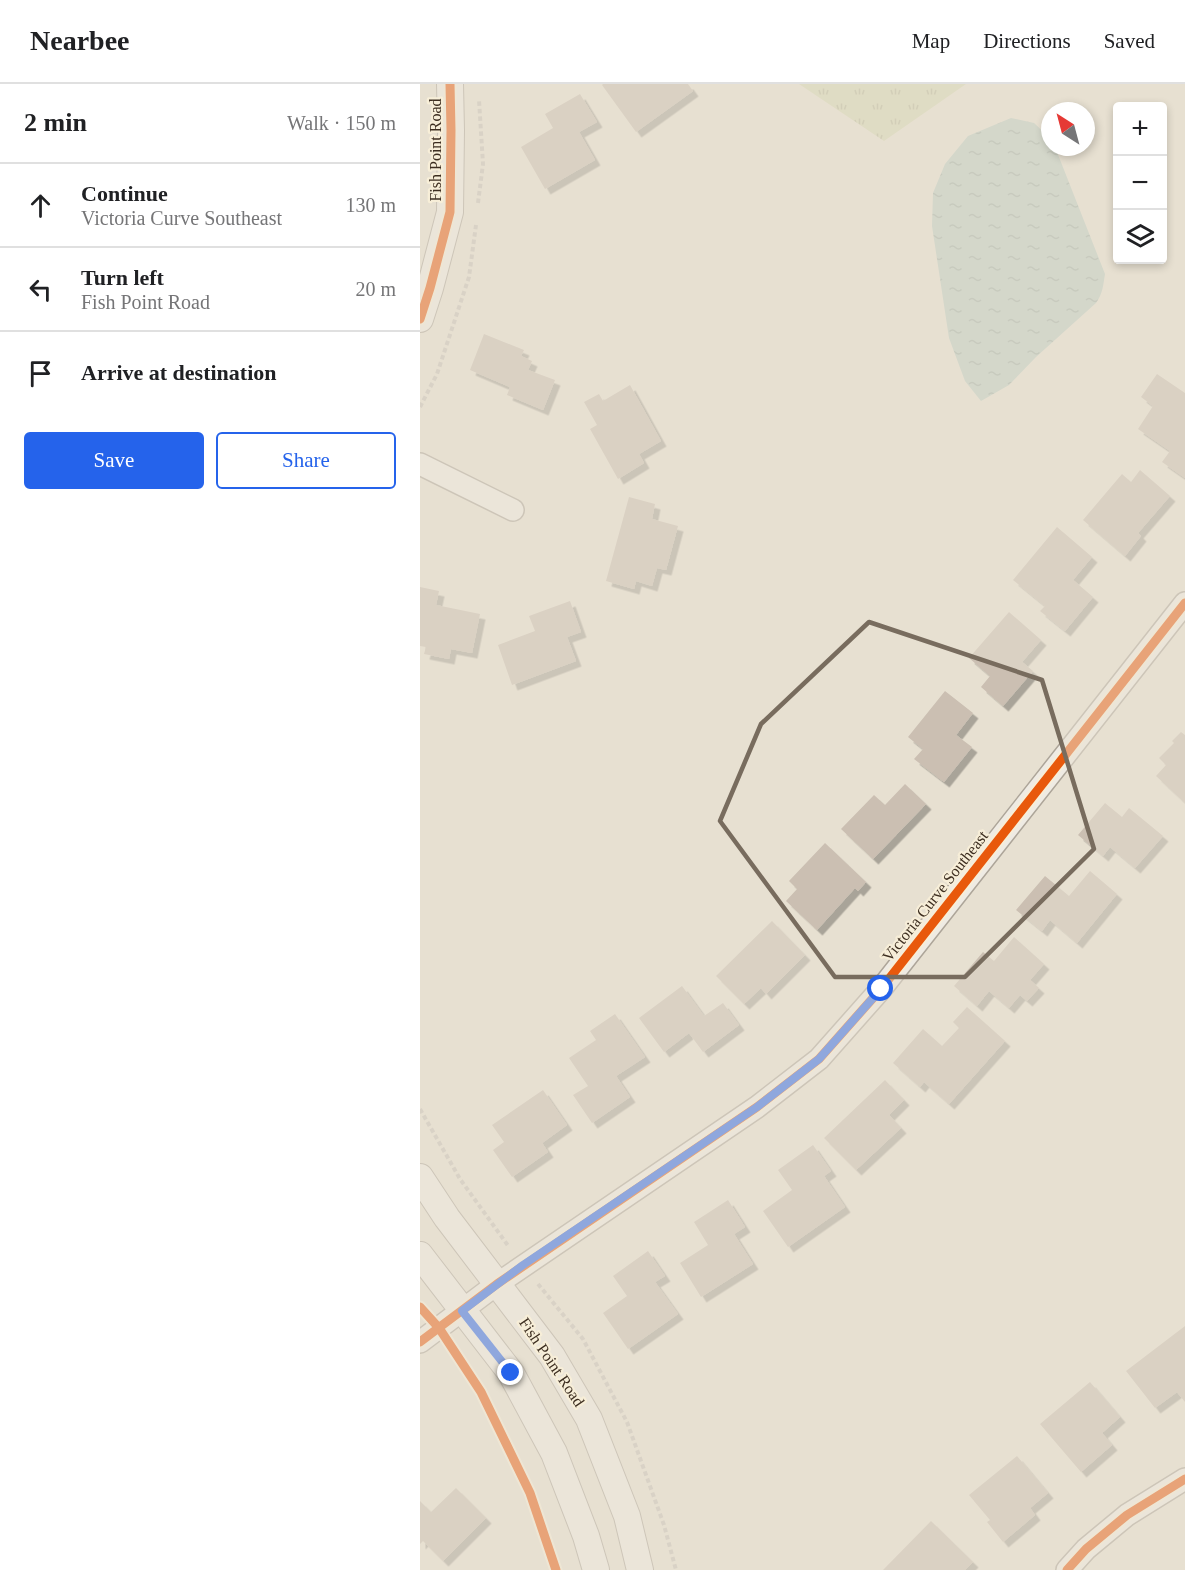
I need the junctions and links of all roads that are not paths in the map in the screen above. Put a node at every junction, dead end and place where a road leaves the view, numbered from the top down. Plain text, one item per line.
1 (450, 84) edge
2 (420, 320) edge
3 (420, 464) edge
4 (513, 510) dead end
5 (1185, 603) edge
6 (420, 1177) edge
7 (420, 1255) edge
8 (497, 1284) junction
9 (462, 1311) junction
10 (420, 1342) edge
11 (1185, 1479) edge
12 (596, 1570) edge
13 (640, 1570) edge
14 (1067, 1570) edge

1 - 2 street, Fish Point Road
3 - 4 street
5 - 8 street, Victoria Curve Southeast
6 - 8 street, Fish Point Road
7 - 9 street
8 - 9 street, Victoria Curve Southeast
8 - 13 street, Fish Point Road
9 - 10 street, Victoria Curve Southeast
9 - 12 street
11 - 14 street

